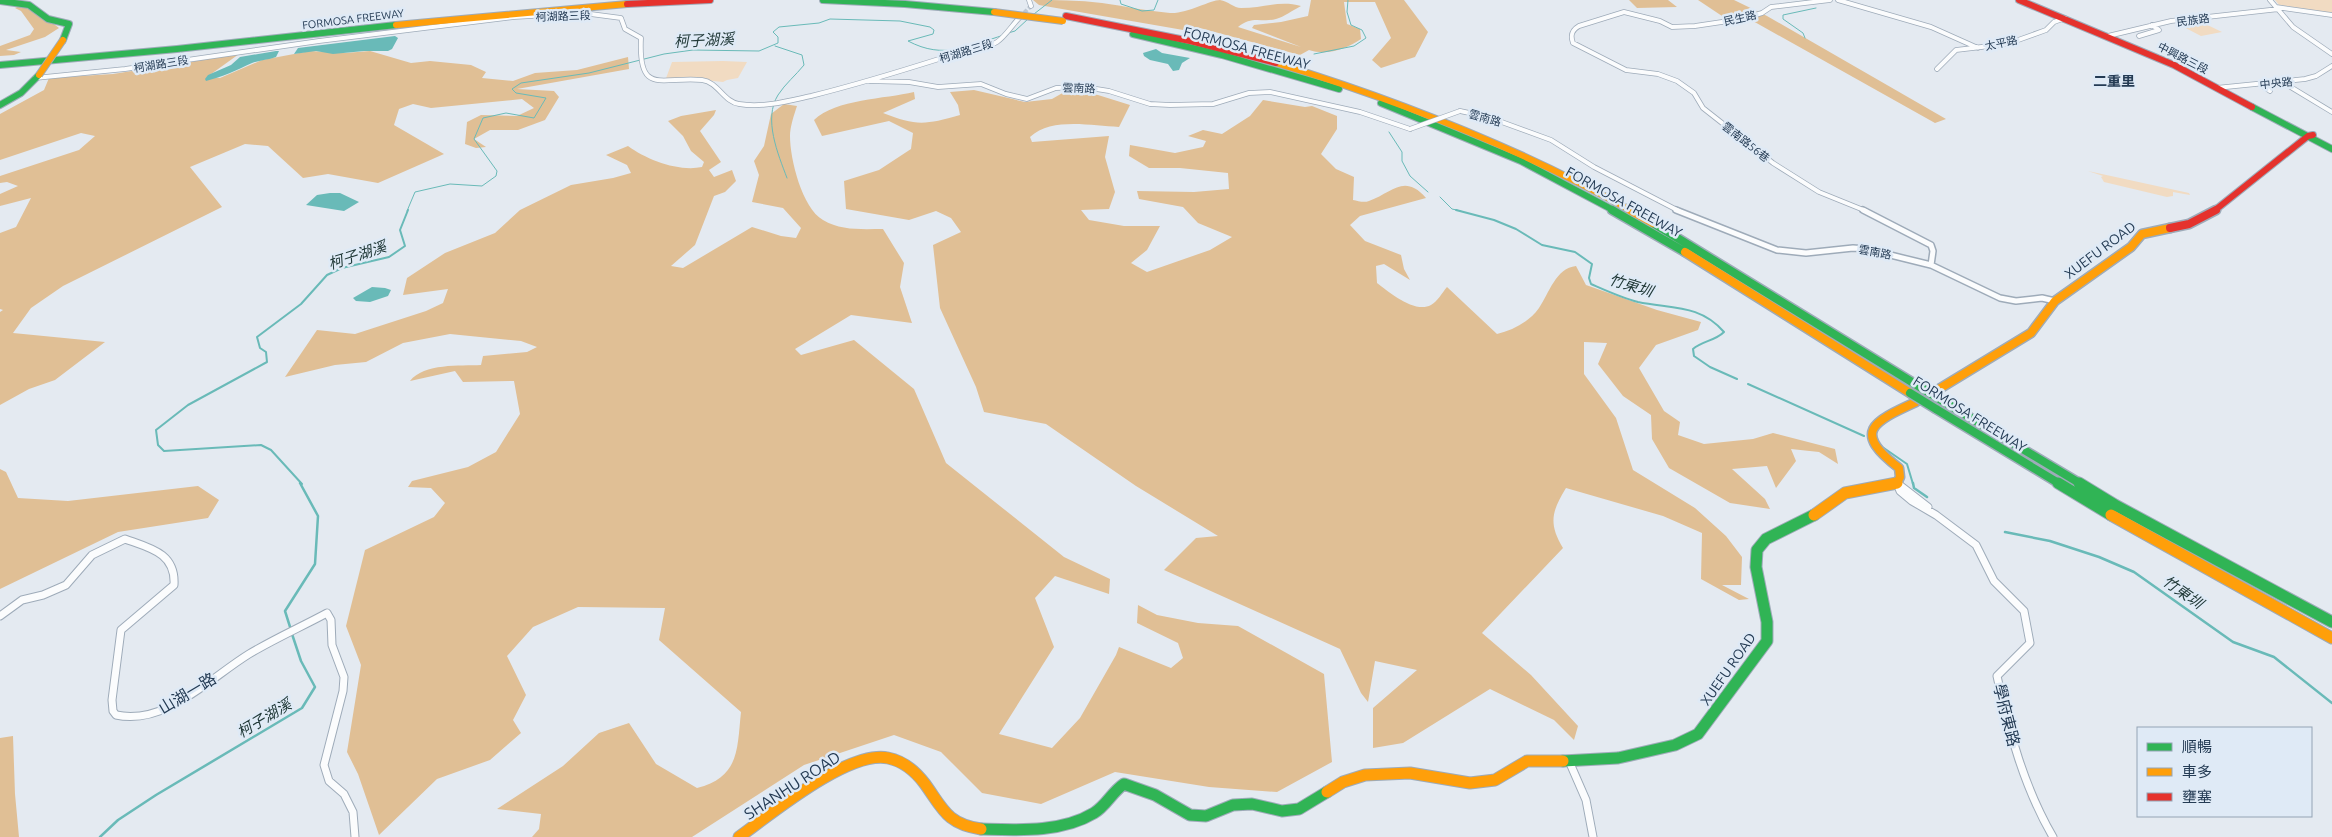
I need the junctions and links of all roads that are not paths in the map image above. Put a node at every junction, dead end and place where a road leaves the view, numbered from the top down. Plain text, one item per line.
1 (608, 0) edge
2 (710, 0) edge
3 (823, 0) edge
4 (916, 0) edge
5 (1029, 0) edge
6 (1830, 0) edge
7 (1838, 0) edge
8 (2019, 0) edge
9 (2026, 0) edge
10 (2270, 0) edge
11 (0, 1) edge
12 (1031, 6) dead end
13 (2278, 8) junction
14 (996, 9) junction
15 (2332, 15) edge
16 (1020, 17) tunnel mouth
17 (2065, 18) junction
18 (1065, 19) junction
19 (1586, 23) joint
20 (2152, 25) junction
21 (2110, 35) junction
22 (2139, 36) dead end
23 (1978, 48) junction
24 (2332, 54) edge
25 (0, 60) edge
26 (0, 65) edge
27 (2332, 66) edge
28 (1937, 69) dead end
29 (37, 77) junction
30 (865, 81) junction
31 (2284, 82) junction
32 (2260, 84) junction
33 (2220, 88) junction
34 (2270, 91) dead end
35 (0, 105) edge
36 (2332, 112) edge
37 (2310, 135) junction
38 (2332, 145) edge
39 (2332, 149) edge
40 (1931, 265) junction
41 (2055, 301) junction
42 (1939, 389) dead end
43 (1916, 402) dead end
44 (1897, 483) junction
45 (0, 616) edge
46 (2332, 622) edge
47 (2332, 638) edge
48 (1569, 761) junction
49 (355, 837) edge
50 (739, 837) edge
51 (1593, 837) edge
52 (2053, 837) edge

1 - 25 main road, FORMOSA FREEWAY
2 - 26 main road, FORMOSA FREEWAY
3 - 14 main road, FORMOSA FREEWAY
4 - 14 main road, FORMOSA FREEWAY
5 - 12 street
6 - 19 street, 民生路
7 - 23 street
8 - 17 main road
9 - 17 main road
10 - 13 street
11 - 29 main road, bridge
13 - 15 street, 民族路
13 - 20 street, 民族路
13 - 24 street
14 - 18 main road, FORMOSA FREEWAY, bridge
16 - 30 street, 柯湖路三段
17 - 21 main road
17 - 23 street, 太平路
18 - 46 main road, FORMOSA FREEWAY, bridge
18 - 47 main road, FORMOSA FREEWAY, bridge
19 - 40 street, 雲南路56巷
20 - 21 street, 民族路
20 - 22 street
21 - 33 main road
23 - 28 street, 太平路
27 - 31 street, 中央路
29 - 30 street, 柯湖路三段
29 - 35 main road
30 - 40 street, 雲南路, bridge
31 - 32 street, 中央路
31 - 36 street
32 - 33 street, 中央路
32 - 34 street
33 - 37 main road
37 - 38 main road
37 - 39 main road
37 - 41 main road, XUEFU ROAD
40 - 41 street, 雲南路
41 - 42 main road, XUEFU ROAD
43 - 44 main road
44 - 48 main road, XUEFU ROAD
44 - 52 street, 學府東路
45 - 49 street, 山湖一路
48 - 50 main road, SHANHU ROAD
48 - 51 street

